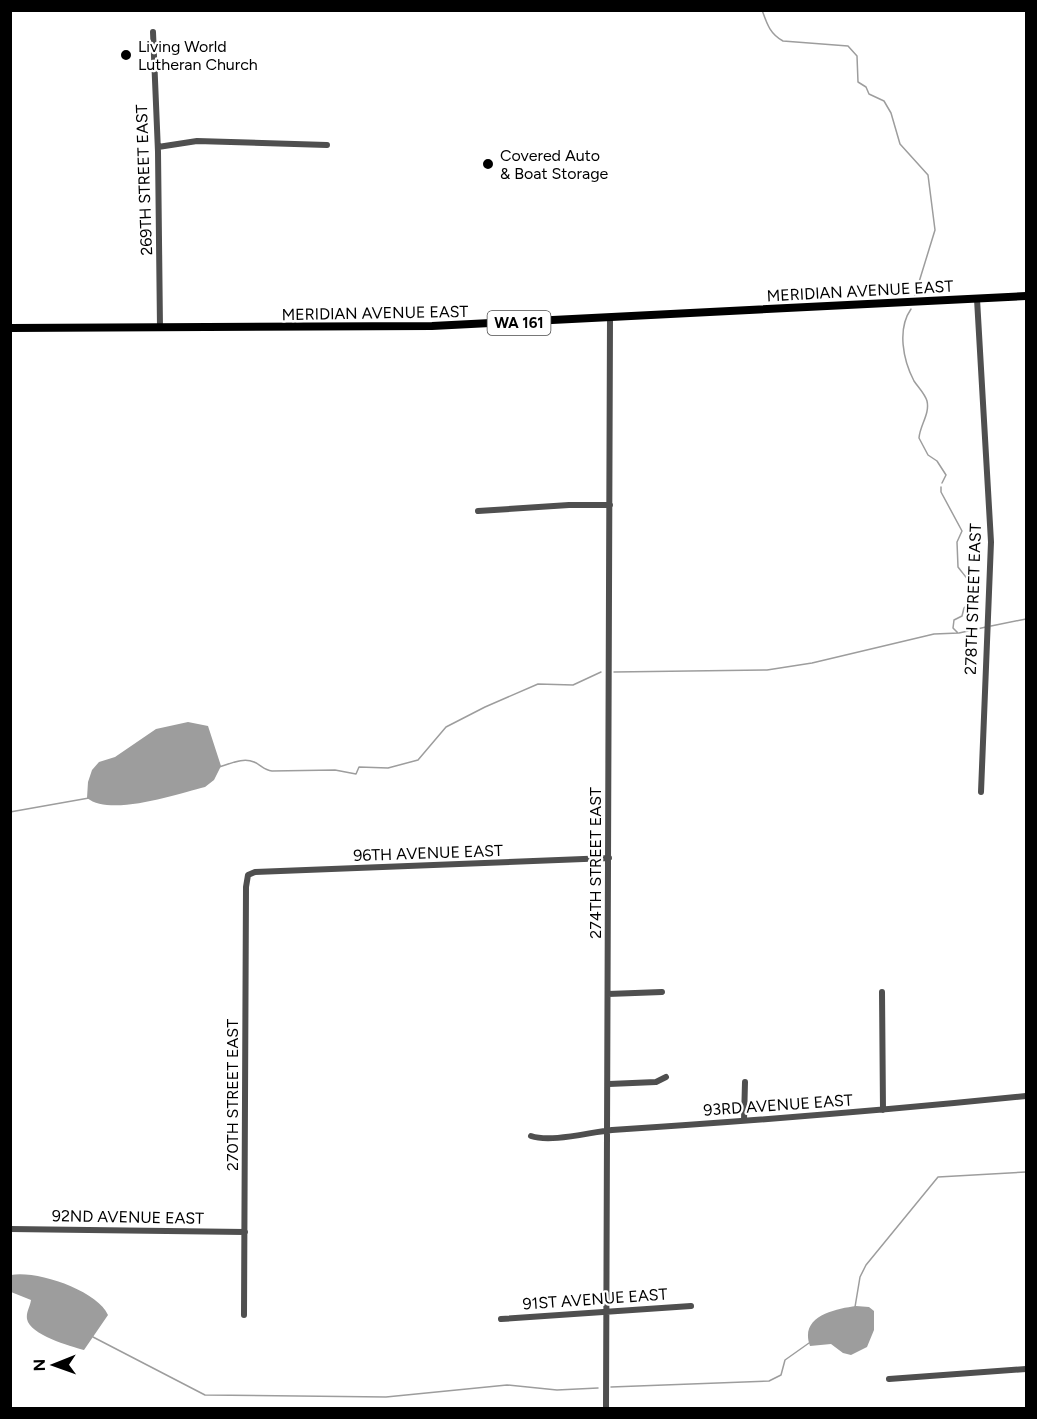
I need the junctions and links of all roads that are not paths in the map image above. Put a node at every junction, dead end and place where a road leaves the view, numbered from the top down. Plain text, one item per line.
1 (153, 32) dead end
2 (327, 145) dead end
3 (158, 147) junction
4 (1026, 296) edge
5 (977, 299) junction
6 (610, 318) junction
7 (10, 328) edge
8 (160, 328) junction
9 (609, 505) junction
10 (478, 511) dead end
11 (981, 792) dead end
12 (609, 858) junction
13 (248, 875) joint
14 (662, 992) dead end
15 (882, 992) dead end
16 (609, 994) junction
17 (666, 1077) dead end
18 (744, 1082) dead end
19 (609, 1084) junction
20 (1026, 1096) edge
21 (883, 1110) junction
22 (744, 1120) junction
23 (608, 1130) junction
24 (531, 1136) dead end
25 (10, 1229) edge
26 (245, 1232) junction
27 (690, 1305) dead end
28 (608, 1311) junction
29 (244, 1315) dead end
30 (501, 1319) dead end
31 (1026, 1369) edge
32 (889, 1379) dead end
33 (606, 1408) edge

1 - 3 street, 269TH STREET EAST
2 - 3 street
3 - 8 street, 269TH STREET EAST
4 - 5 main road, MERIDIAN AVENUE EAST / WA 161
5 - 6 main road, MERIDIAN AVENUE EAST / WA 161
5 - 11 street, 278TH STREET EAST
6 - 8 main road, MERIDIAN AVENUE EAST / WA 161
6 - 9 street, 274TH STREET EAST
7 - 8 main road, MERIDIAN AVENUE EAST / WA 161
9 - 10 street
9 - 12 street, 274TH STREET EAST
12 - 13 street, 96TH AVENUE EAST
12 - 16 street, 274TH STREET EAST
13 - 26 street, 270TH STREET EAST
14 - 16 street
15 - 21 street
16 - 19 street, 274TH STREET EAST
17 - 19 street
18 - 22 street
19 - 23 street, 274TH STREET EAST
20 - 21 street, 93RD AVENUE EAST
21 - 22 street, 93RD AVENUE EAST
22 - 23 street, 93RD AVENUE EAST
23 - 24 street, 93RD AVENUE EAST
23 - 28 street, 274TH STREET EAST
25 - 26 street, 92ND AVENUE EAST
26 - 29 street, 270TH STREET EAST
27 - 28 street, 91ST AVENUE EAST
28 - 30 street, 91ST AVENUE EAST
28 - 33 street, 274TH STREET EAST
31 - 32 street

